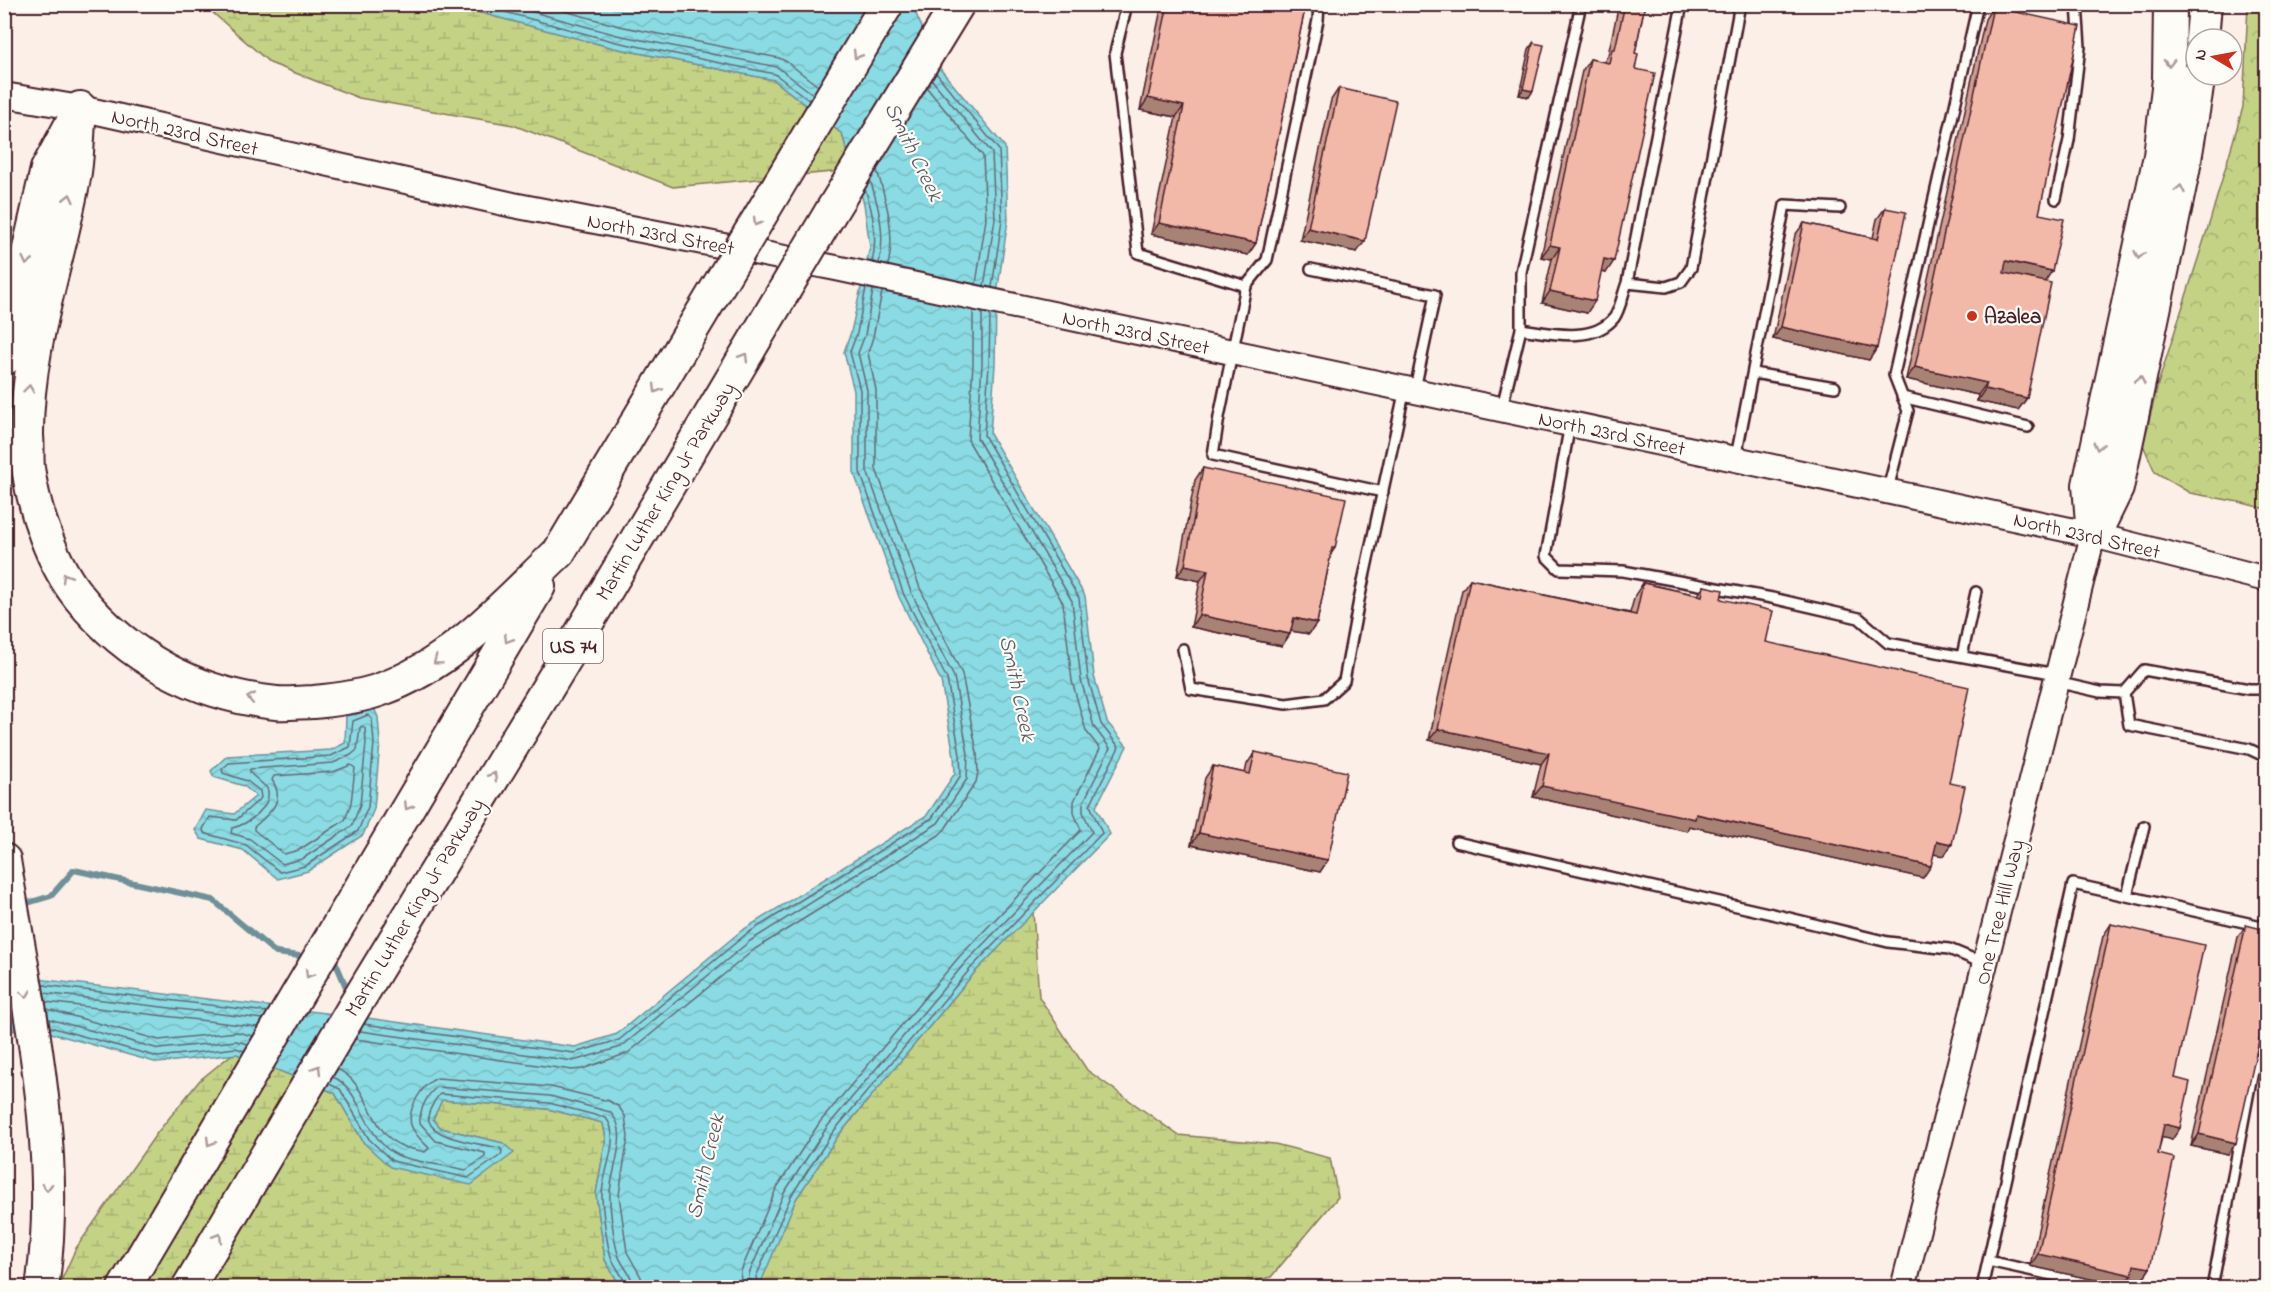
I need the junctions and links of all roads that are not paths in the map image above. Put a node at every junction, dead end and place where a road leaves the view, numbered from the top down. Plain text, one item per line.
1 (887, 4) edge
2 (958, 4) edge
3 (1126, 4) edge
4 (1319, 4) edge
5 (1581, 4) edge
6 (1682, 4) edge
7 (1740, 4) edge
8 (1977, 4) edge
9 (2077, 4) edge
10 (2170, 4) edge
11 (2205, 4) edge
12 (2203, 27) edge
13 (2197, 87) edge
14 (4, 95) edge
15 (80, 108) junction
16 (2056, 199) dead end
17 (1840, 208) dead end
18 (1311, 269) dead end
19 (1627, 283) junction
20 (1246, 286) junction
21 (1521, 328) junction
22 (1234, 353) junction
23 (4, 359) edge
24 (1753, 373) junction
25 (1835, 387) dead end
26 (1410, 390) junction
27 (1902, 397) junction
28 (1502, 410) junction
29 (1570, 424) junction
30 (2028, 426) dead end
31 (1735, 459) junction
32 (1383, 492) junction
33 (1887, 492) junction
34 (2093, 535) junction
35 (559, 552) junction
36 (2266, 579) edge
37 (1976, 592) dead end
38 (1183, 649) dead end
39 (1962, 656) junction
40 (2057, 678) junction
41 (2266, 689) edge
42 (2124, 693) junction
43 (2266, 758) edge
44 (2144, 826) dead end
45 (1456, 842) dead end
46 (4, 860) edge
47 (2127, 896) junction
48 (2266, 927) edge
49 (1985, 964) junction
50 (2258, 1044) edge
51 (1988, 1261) junction
52 (42, 1287) edge
53 (124, 1287) edge
54 (188, 1287) edge
55 (1903, 1287) edge
56 (1982, 1287) edge
57 (2112, 1287) edge
58 (2212, 1287) edge

1 -> 35 highway, US 74, bridge
54 -> 2 highway, Martin Luther King Jr Parkway / US 74, bridge
3 - 20 lane
4 - 20 lane
5 - 21 lane
6 - 19 lane
7 - 19 lane
8 - 27 lane
9 - 16 lane
10 -> 34 highway
11 - 12 highway
34 -> 13 highway
14 - 15 main road, North 23rd Street
15 - 22 main road, North 23rd Street
15 -> 23 highway
35 -> 15 highway
17 - 24 lane
18 - 26 lane
19 - 21 lane
20 - 22 lane
21 - 28 lane
22 - 26 main road, North 23rd Street
22 - 32 lane
24 - 25 lane
24 - 31 lane
26 - 28 main road, North 23rd Street
26 - 32 lane
27 - 30 lane
27 - 33 lane
28 - 29 main road, North 23rd Street
29 - 31 main road, North 23rd Street
29 - 39 lane
31 - 33 main road, North 23rd Street
32 - 38 lane
33 - 34 main road, North 23rd Street
34 - 36 main road, North 23rd Street
34 - 40 main road, One Tree Hill Way
35 -> 53 highway, US 74
37 - 39 lane
39 - 40 lane
40 - 42 lane
40 - 49 main road, One Tree Hill Way
41 - 42 lane
42 - 43 lane
44 - 47 lane
45 - 49 lane
46 -> 52 highway
47 - 48 lane
47 - 51 lane
49 - 55 main road, One Tree Hill Way
50 - 58 lane
51 - 56 lane
51 - 57 lane

